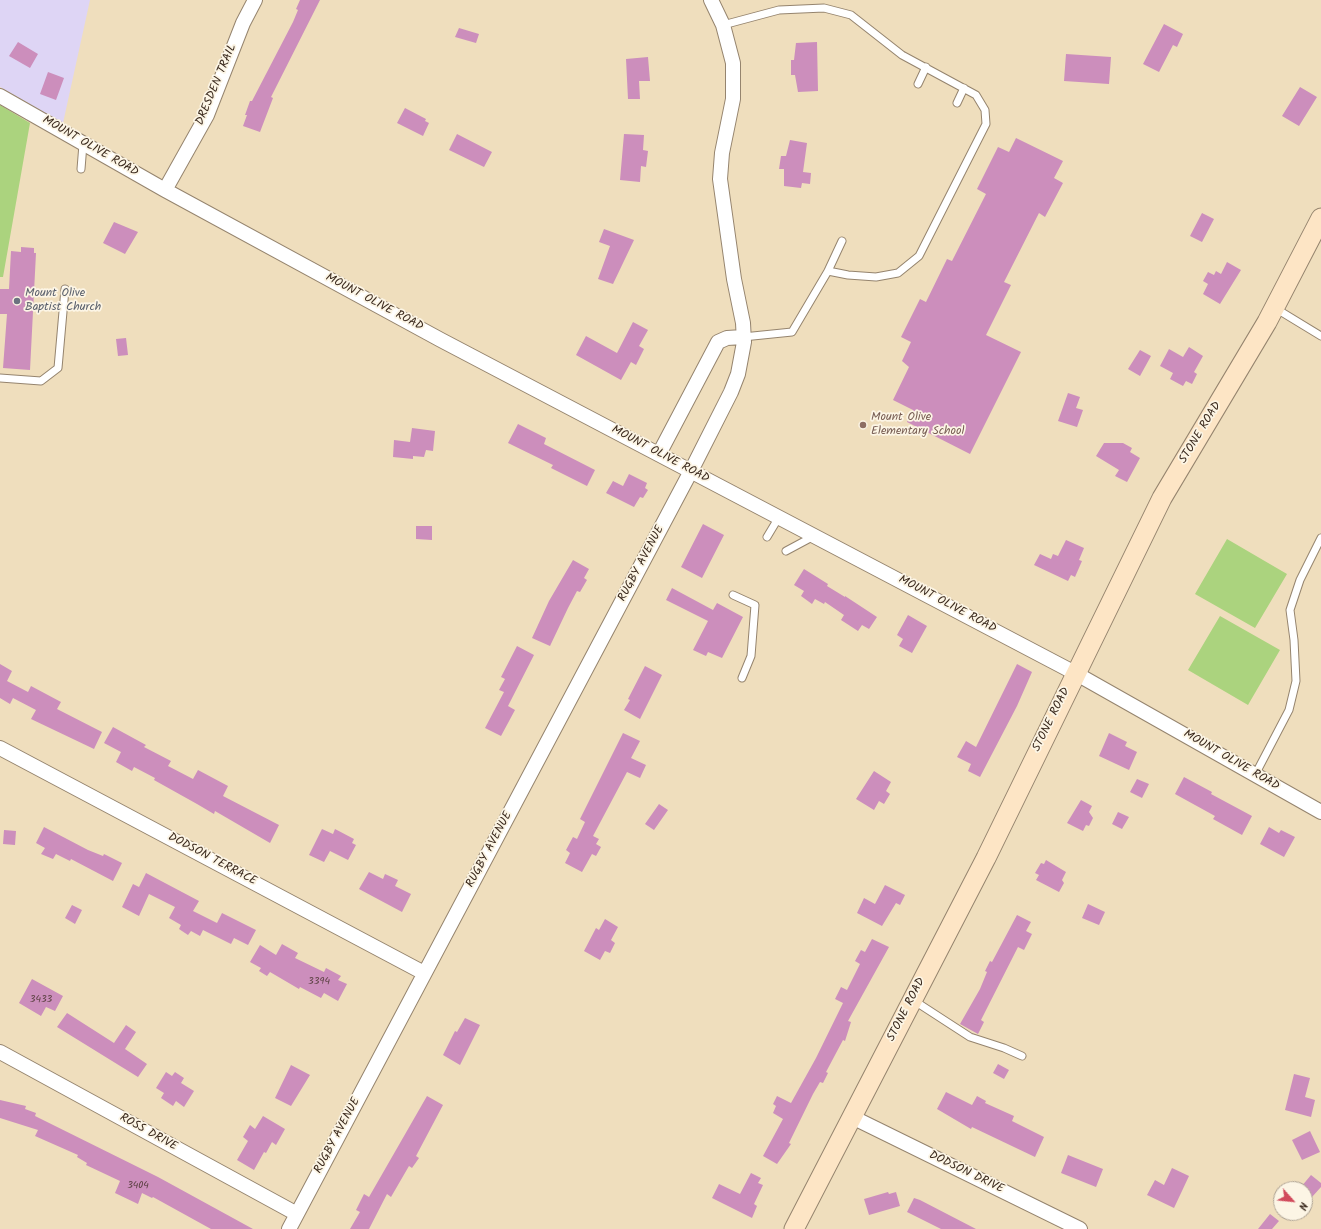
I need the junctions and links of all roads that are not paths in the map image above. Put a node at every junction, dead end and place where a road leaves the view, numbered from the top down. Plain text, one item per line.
1 (255, 0) edge
2 (711, 0) edge
3 (723, 25) junction
4 (926, 67) junction
5 (918, 84) dead end
6 (964, 88) junction
7 (0, 96) edge
8 (957, 103) dead end
9 (83, 144) junction
10 (81, 169) dead end
11 (165, 190) junction
12 (1321, 218) edge
13 (842, 241) dead end
14 (828, 271) junction
15 (65, 289) dead end
16 (1274, 308) junction
17 (743, 336) junction
18 (1321, 336) edge
19 (0, 378) edge
20 (659, 454) junction
21 (691, 471) junction
22 (779, 517) junction
23 (814, 536) junction
24 (767, 537) dead end
25 (1321, 538) edge
26 (786, 551) dead end
27 (733, 595) dead end
28 (1075, 673) junction
29 (742, 678) dead end
30 (0, 748) edge
31 (1255, 775) junction
32 (1321, 812) edge
33 (424, 973) junction
34 (913, 1000) junction
35 (0, 1052) edge
36 (1022, 1056) dead end
37 (852, 1117) junction
38 (297, 1214) junction
39 (289, 1229) edge
40 (794, 1229) edge
41 (1080, 1229) edge

1 - 11 street, DRESDEN TRAIL
2 - 3 street, RUGBY AVENUE
3 - 4 lane
3 - 17 street, RUGBY AVENUE
4 - 5 lane
4 - 6 lane
6 - 8 lane
6 - 14 lane
7 - 9 street, MOUNT OLIVE ROAD
9 - 10 lane
9 - 11 street, MOUNT OLIVE ROAD
11 - 20 street, MOUNT OLIVE ROAD
12 - 16 street, STONE ROAD
13 - 14 lane
14 - 17 lane
15 - 19 lane
16 - 18 lane
16 - 28 street, STONE ROAD
17 - 20 street
17 - 21 street, RUGBY AVENUE
20 - 21 street, MOUNT OLIVE ROAD
21 - 22 street, MOUNT OLIVE ROAD
21 - 33 street, RUGBY AVENUE
22 - 23 street, MOUNT OLIVE ROAD
22 - 24 lane
23 - 26 lane
23 - 28 street, MOUNT OLIVE ROAD
25 - 31 lane
27 - 29 lane
28 - 31 street, MOUNT OLIVE ROAD
28 - 34 street, STONE ROAD
30 - 33 street, DODSON TERRACE
31 - 32 street, MOUNT OLIVE ROAD
33 - 38 street, RUGBY AVENUE
34 - 36 lane
34 - 37 street, STONE ROAD
35 - 38 street, ROSS DRIVE
37 - 40 street, STONE ROAD
37 - 41 street, DODSON DRIVE
38 - 39 street, RUGBY AVENUE

